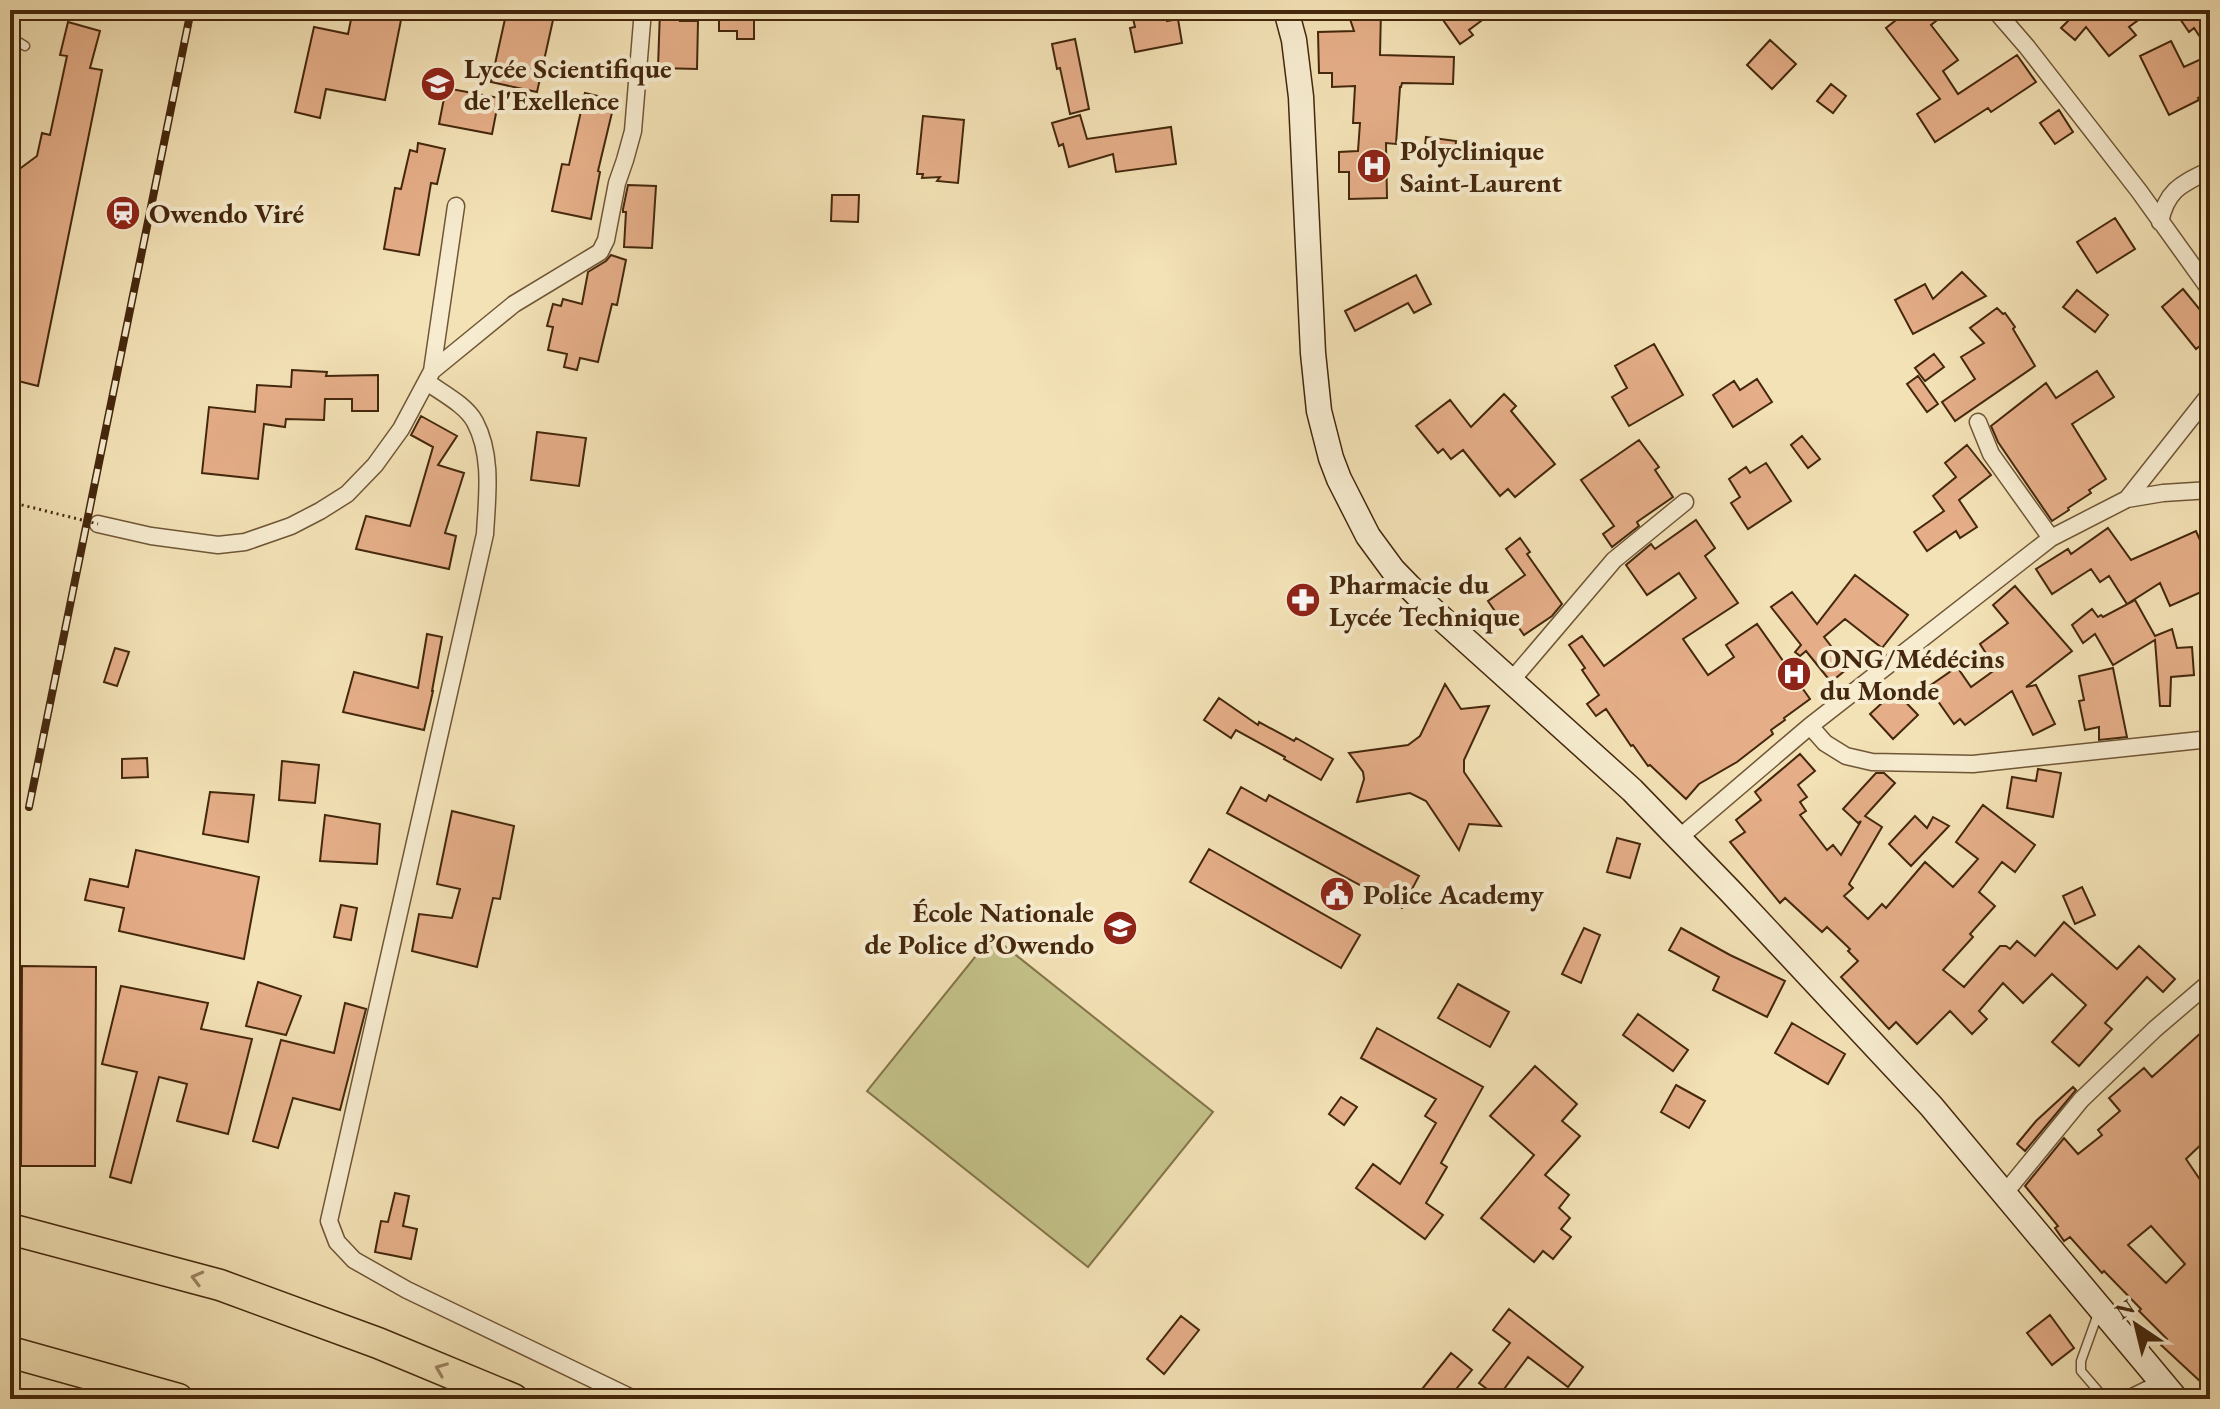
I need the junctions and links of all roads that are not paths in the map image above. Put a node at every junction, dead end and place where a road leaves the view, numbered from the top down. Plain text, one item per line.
1 (643, 10) edge
2 (1286, 10) edge
3 (1995, 10) edge
4 (10, 37) edge
5 (25, 46) dead end
6 (2210, 170) edge
7 (456, 206) dead end
8 (2160, 222) junction
9 (2210, 290) edge
10 (429, 376) junction
11 (2210, 394) edge
12 (1978, 422) dead end
13 (2210, 490) edge
14 (2127, 499) junction
15 (1685, 502) dead end
16 (98, 524) road end
17 (2051, 538) junction
18 (1511, 681) junction
19 (1810, 726) junction
20 (2210, 739) edge
21 (1680, 837) junction
22 (2210, 982) edge
23 (2004, 1194) junction
24 (10, 1229) edge
25 (2100, 1307) junction
26 (10, 1352) edge
27 (2160, 1379) junction
28 (2210, 1395) edge
29 (178, 1399) edge
30 (513, 1399) edge
31 (634, 1399) edge
32 (2105, 1399) edge
33 (2119, 1399) edge
34 (2176, 1399) edge
35 (2204, 1399) edge

1 - 10 street
2 - 18 street
3 - 8 street
4 - 5 lane
6 - 8 street
7 - 10 street
8 - 9 street
10 - 16 street
10 - 31 street
11 - 14 street
12 - 17 street
13 - 14 street
14 - 17 street
15 - 18 street
17 - 19 street
18 - 21 street
19 - 20 street
19 - 21 street
21 - 23 street
22 - 23 street
23 - 25 street
30 -> 24 highway
25 - 27 street
25 - 32 lane
26 - 29 highway
27 - 33 lane
27 - 34 street
28 - 35 street

